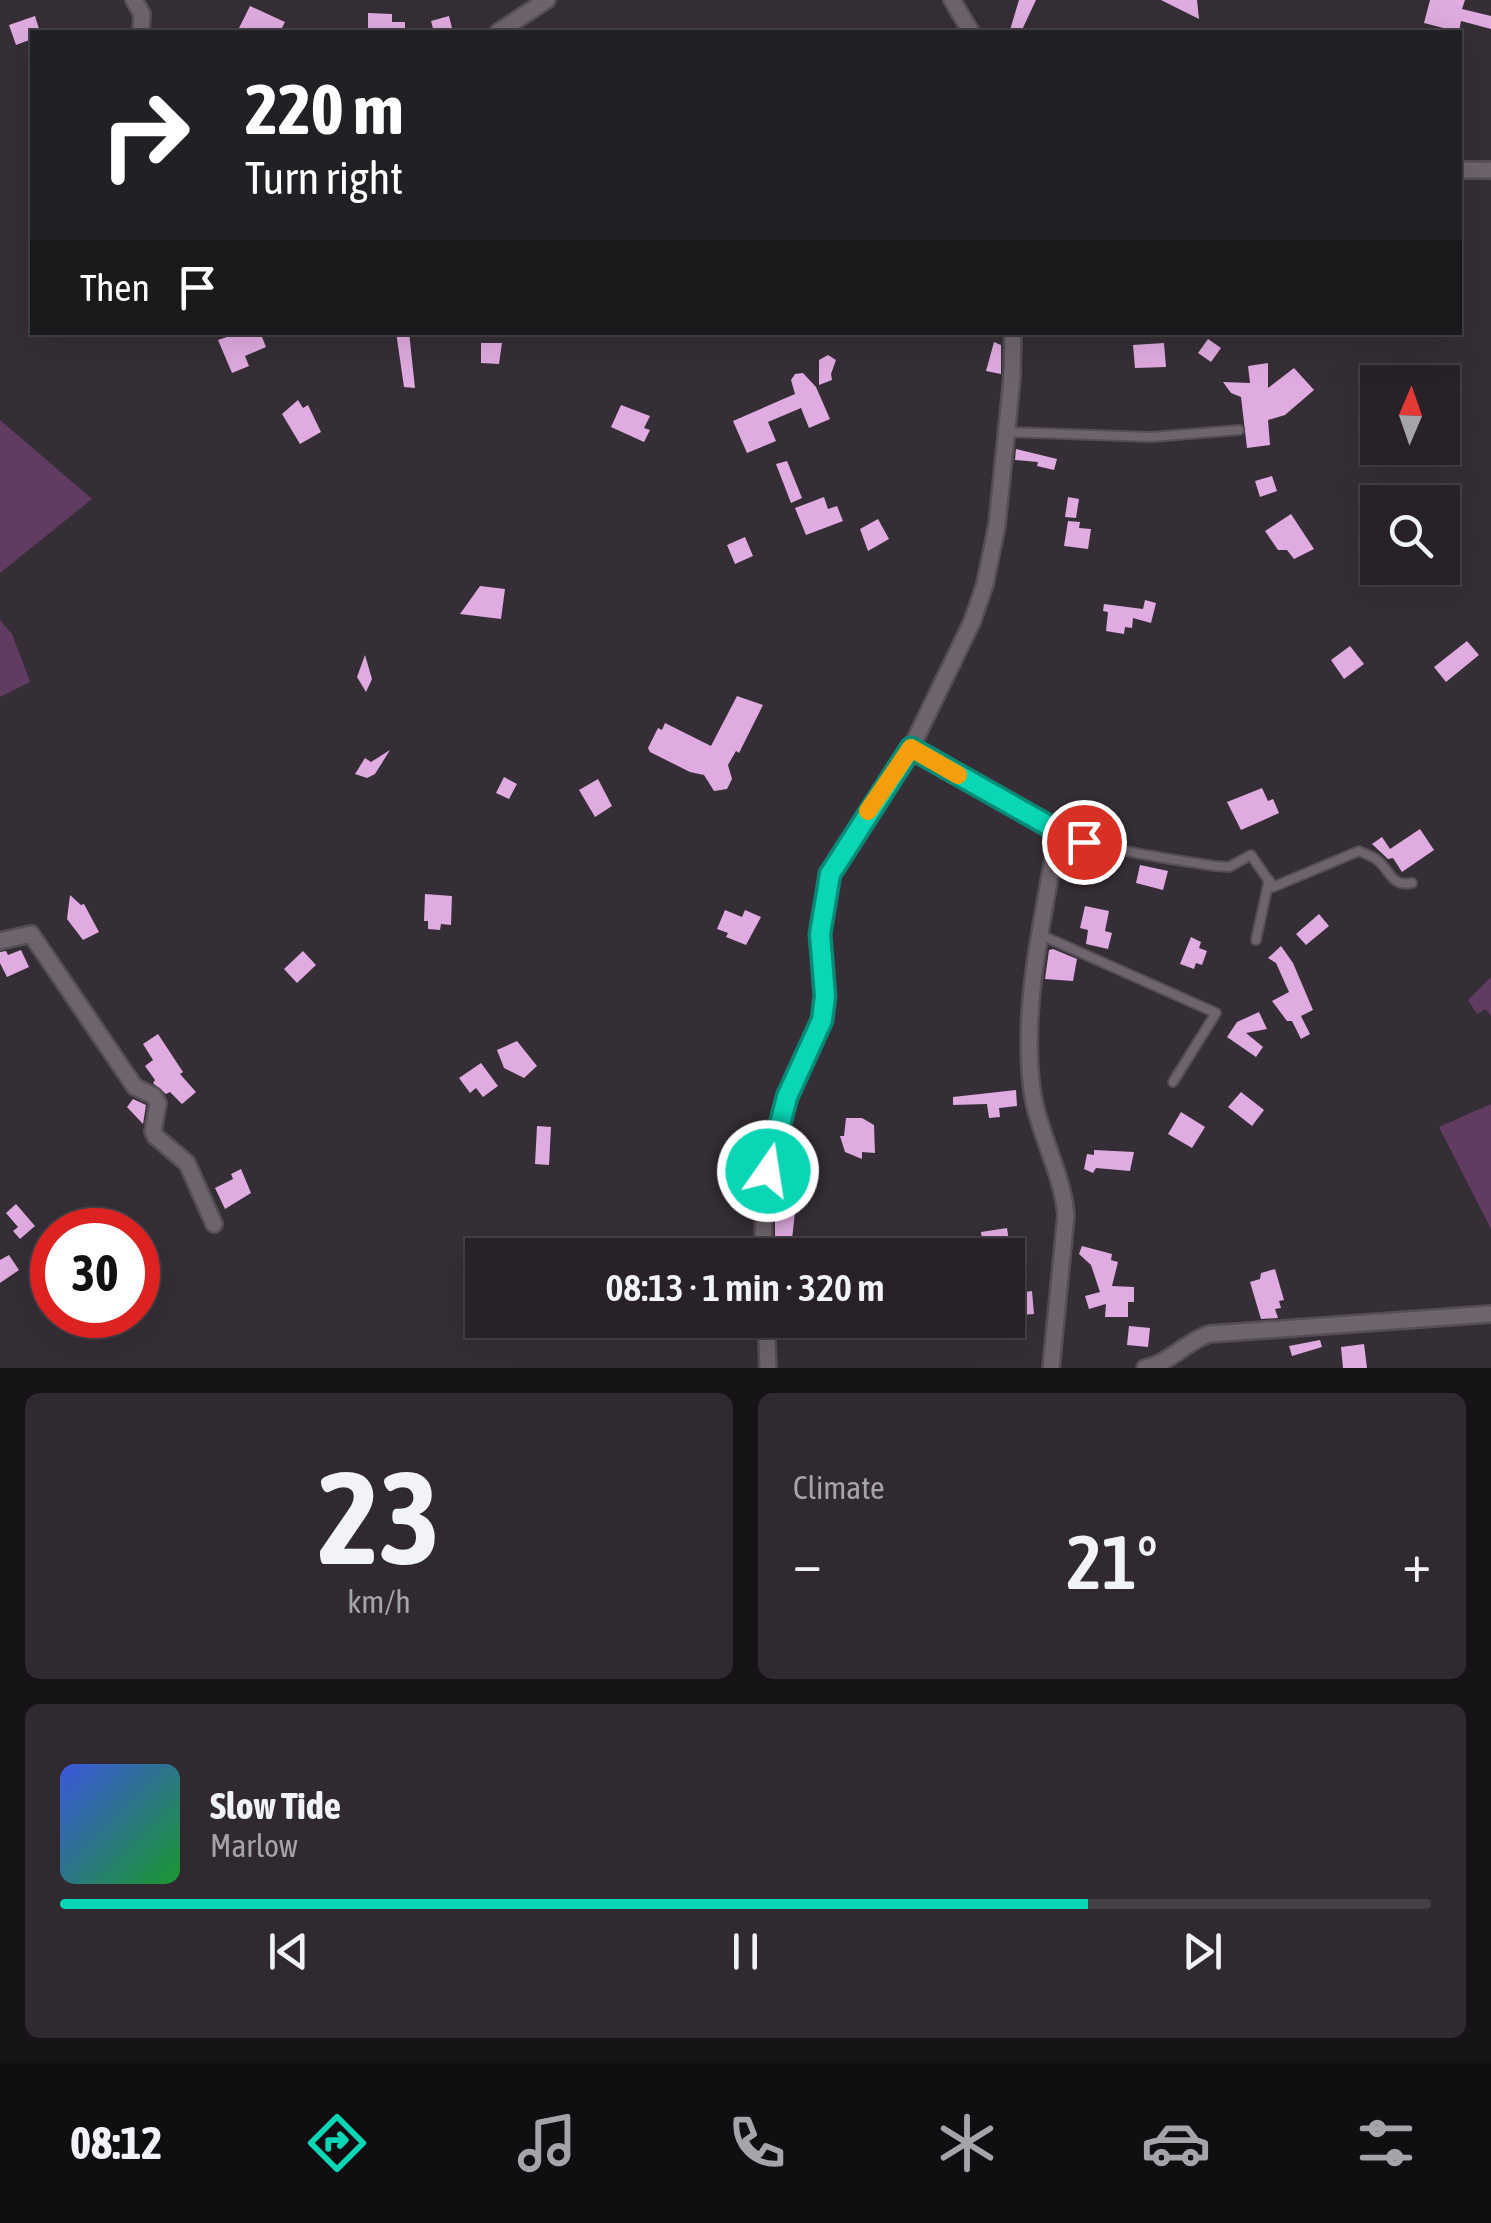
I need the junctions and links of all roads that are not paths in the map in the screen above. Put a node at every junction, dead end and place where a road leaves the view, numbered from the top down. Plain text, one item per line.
1 (134, 0) edge
2 (547, 0) edge
3 (952, 0) edge
4 (142, 30) edge
5 (501, 30) edge
6 (970, 30) edge
7 (1462, 170) edge
8 (1491, 170) edge
9 (1013, 335) edge
10 (1239, 430) dead end
11 (1007, 432) junction
12 (911, 748) junction
13 (1058, 831) junction
14 (1269, 880) junction
15 (1412, 883) dead end
16 (1041, 935) junction
17 (1256, 940) dead end
18 (0, 941) edge
19 (1173, 1082) dead end
20 (214, 1224) dead end
21 (763, 1238) edge
22 (1491, 1314) edge
23 (767, 1338) edge
24 (768, 1368) edge
25 (1050, 1368) edge
26 (1146, 1368) edge

1 - 4 street
2 - 5 street
3 - 6 street
7 - 8 street
9 - 11 street
10 - 11 lane
11 - 12 street
12 - 13 street
12 - 21 street
13 - 14 lane
13 - 16 street
14 - 15 lane
14 - 17 lane
16 - 19 lane
16 - 25 street
18 - 20 street
22 - 26 street
23 - 24 street

